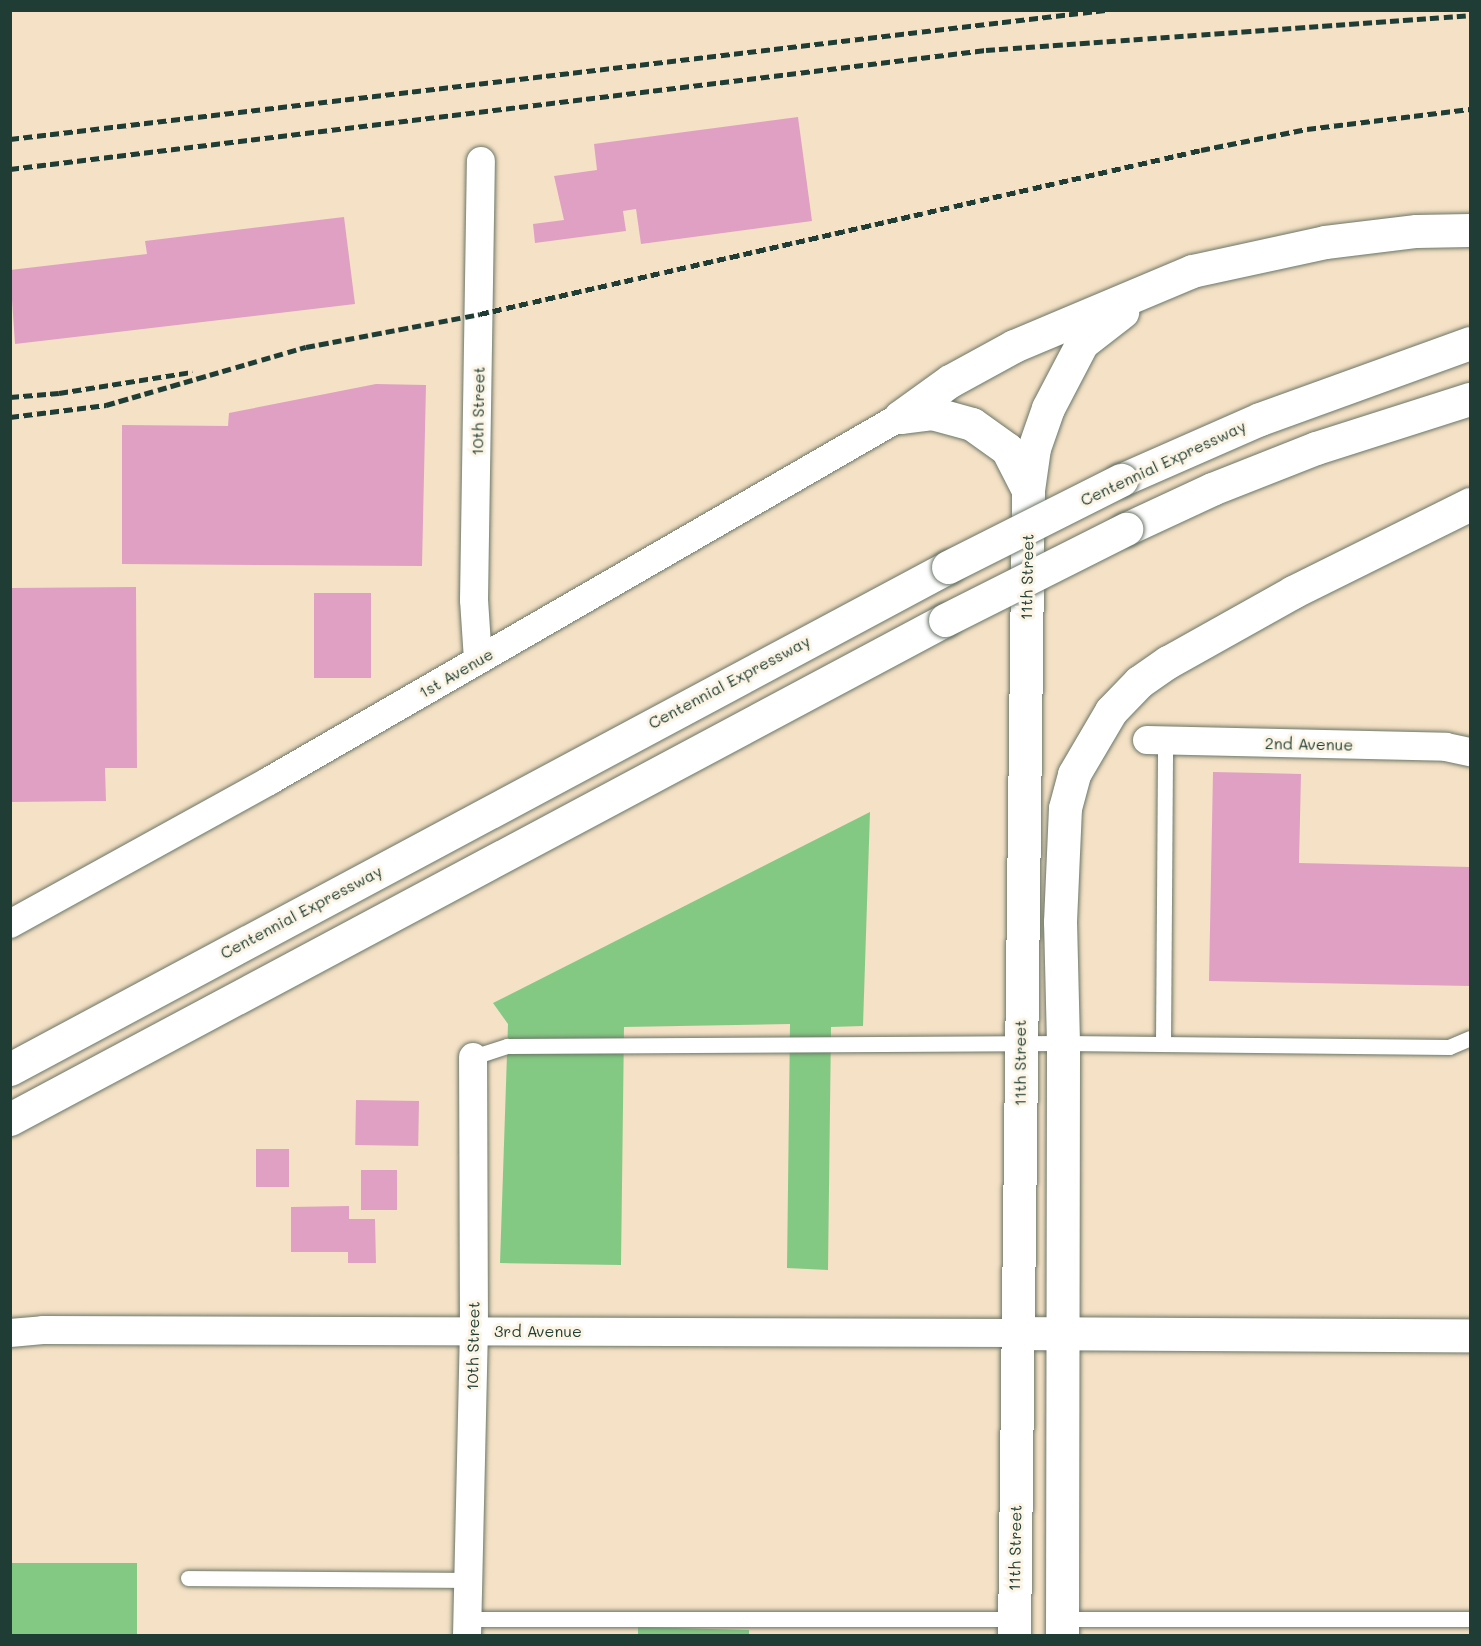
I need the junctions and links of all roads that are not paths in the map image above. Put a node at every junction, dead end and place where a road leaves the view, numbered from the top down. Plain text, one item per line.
1 (481, 161) dead end
2 (1470, 230) edge
3 (1151, 288) junction
4 (1470, 343) edge
5 (1470, 399) edge
6 (900, 417) junction
7 (1028, 489) junction
8 (1470, 504) edge
9 (478, 660) junction
10 (1156, 740) joint
11 (1470, 753) edge
12 (10, 924) edge
13 (1470, 1038) edge
14 (1063, 1043) junction
15 (1020, 1044) junction
16 (1163, 1044) junction
17 (473, 1057) joint
18 (10, 1069) edge
19 (10, 1119) edge
20 (474, 1331) junction
21 (10, 1333) edge
22 (1017, 1333) junction
23 (1065, 1333) junction
24 (1470, 1335) edge
25 (188, 1578) dead end
26 (468, 1580) junction
27 (1470, 1619) edge
28 (467, 1627) edge
29 (1014, 1627) edge
30 (1062, 1627) edge

1 - 9 street, 10th Street
2 - 3 main road
3 - 6 main road
3 - 7 main road, 11th Street
4 - 18 main road, Centennial Expressway, bridge
5 - 19 main road, bridge
6 - 7 main road
6 - 9 street, 1st Avenue
7 - 15 main road, 11th Street
8 - 14 main road
9 - 12 street, 1st Avenue
10 - 11 street, 2nd Avenue
10 - 16 lane
13 - 16 lane
14 - 15 lane
14 - 16 lane
14 - 23 main road
15 - 17 lane
15 - 22 main road, 11th Street
17 - 20 street, 10th Street
20 - 21 street, 3rd Avenue
20 - 22 street, 3rd Avenue
20 - 26 street, 10th Street
22 - 23 main road, 3rd Avenue
22 - 29 main road, 11th Street
23 - 24 main road, 3rd Avenue
23 - 30 main road
25 - 26 lane
26 - 28 street, 10th Street
27 - 30 lane
28 - 29 lane

